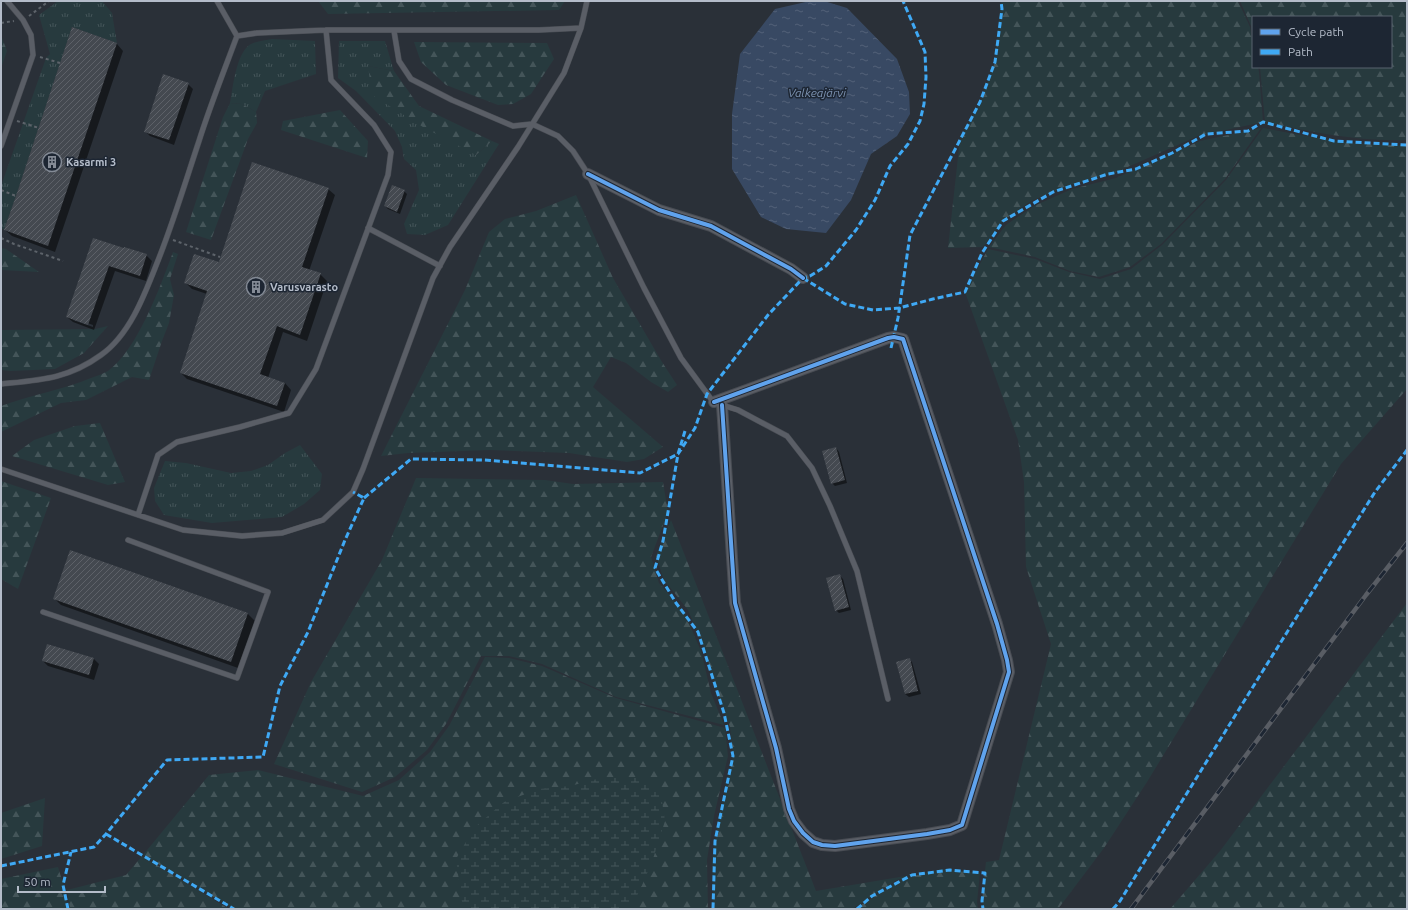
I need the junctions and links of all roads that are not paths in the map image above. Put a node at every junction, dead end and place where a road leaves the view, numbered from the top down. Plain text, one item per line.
1 (7, 1) edge
2 (217, 1) edge
3 (587, 1) edge
4 (581, 28) junction
5 (326, 30) junction
6 (394, 31) junction
7 (237, 36) junction
8 (532, 124) junction
9 (1, 146) edge
10 (588, 174) junction
11 (368, 228) junction
12 (440, 266) junction
13 (803, 278) dead end
14 (1, 384) edge
15 (718, 404) junction
16 (1, 469) edge
17 (138, 515) junction
18 (128, 540) dead end
19 (43, 612) dead end
20 (888, 699) dead end

1 - 9 lane
2 - 7 lane
3 - 4 lane
4 - 6 lane
4 - 8 lane
5 - 6 lane
5 - 7 lane
5 - 11 lane
6 - 8 lane
7 - 14 lane
8 - 10 lane
8 - 12 lane
10 - 13 street
10 - 15 lane
11 - 12 lane
11 - 17 lane
12 - 17 lane
15 - 15 street
15 - 20 lane
16 - 17 lane
18 - 19 lane

